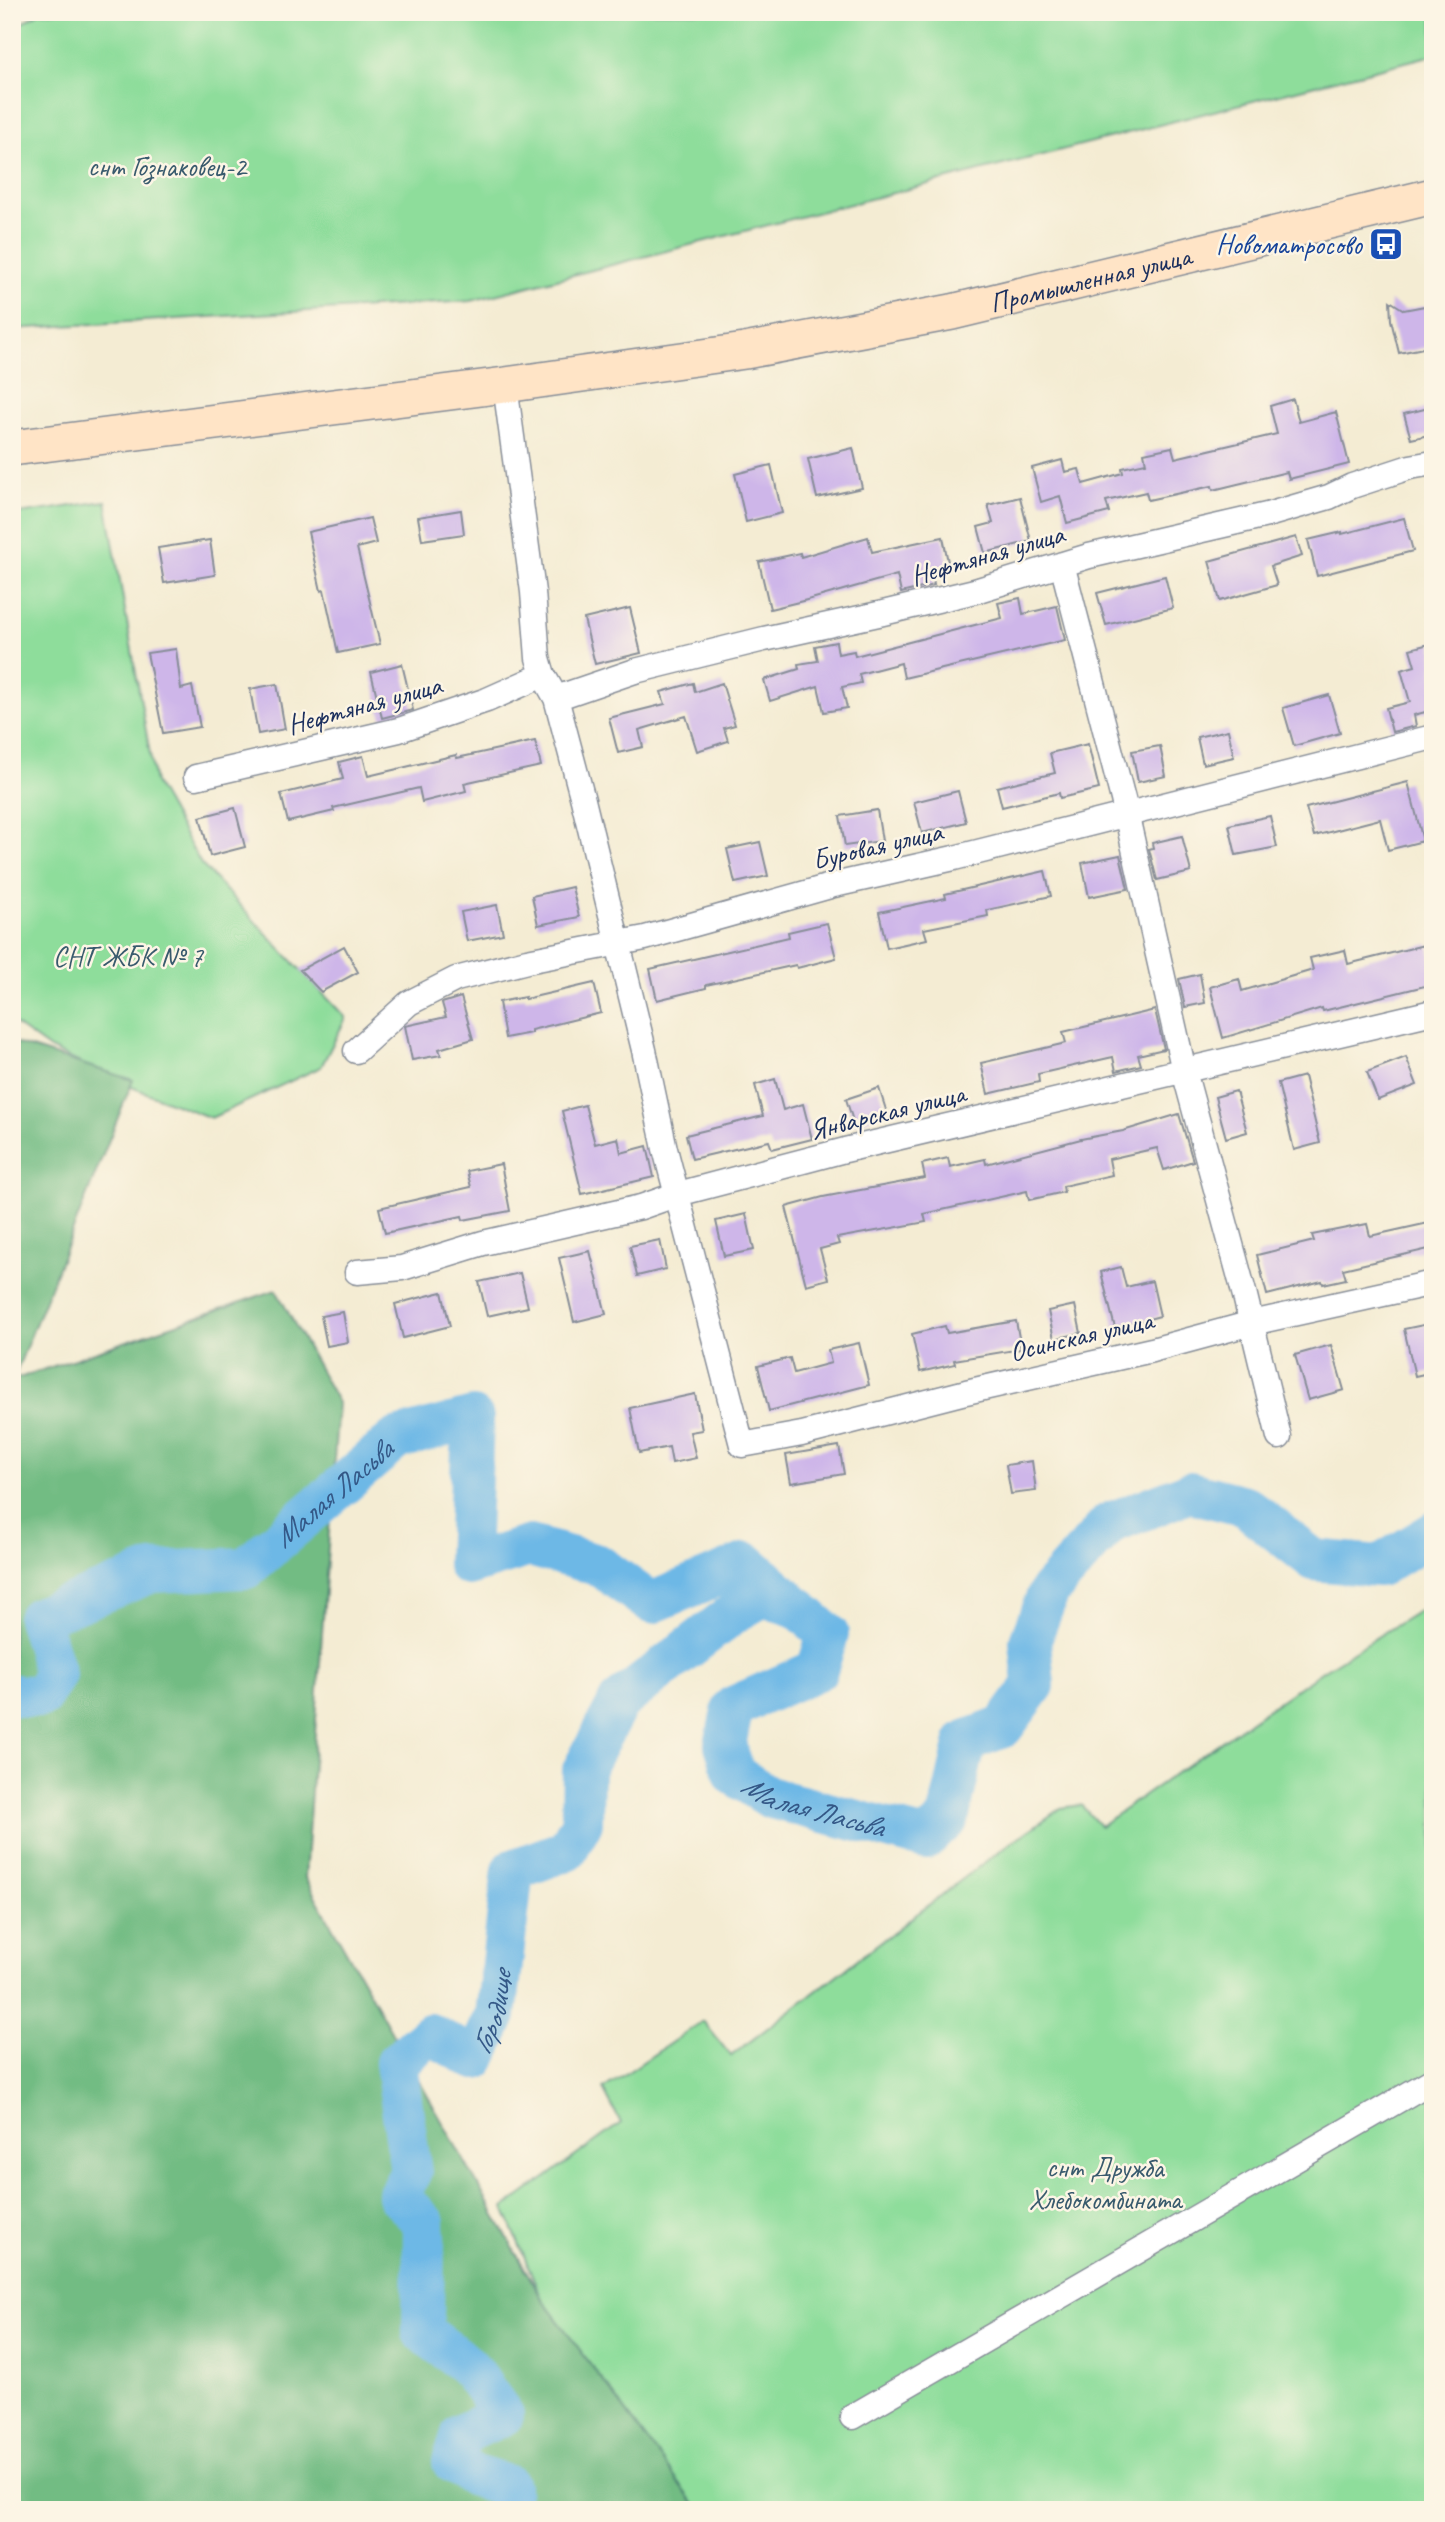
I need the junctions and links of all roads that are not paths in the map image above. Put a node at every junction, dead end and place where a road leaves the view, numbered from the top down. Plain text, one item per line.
1 (1433, 197) edge
2 (505, 386) junction
3 (12, 448) edge
4 (1433, 463) edge
5 (1062, 564) junction
6 (543, 675) junction
7 (556, 698) junction
8 (1433, 737) edge
9 (196, 777) dead end
10 (1126, 814) junction
11 (617, 944) junction
12 (1433, 1012) edge
13 (356, 1051) dead end
14 (1184, 1071) junction
15 (678, 1194) junction
16 (357, 1272) dead end
17 (1433, 1283) edge
18 (1252, 1323) junction
19 (1279, 1437) dead end
20 (1433, 2080) edge
21 (852, 2417) dead end

1 - 2 main road, Промышленная улица
2 - 3 main road, Промышленная улица
2 - 6 street
4 - 5 street, Нефтяная улица
5 - 7 street, Нефтяная улица
5 - 10 street
6 - 7 street
6 - 9 street, Нефтяная улица
7 - 11 street
8 - 10 street, Буровая улица
10 - 11 street, Буровая улица
10 - 14 street
11 - 13 street, Буровая улица
11 - 15 street
12 - 14 street, Январская улица
14 - 15 street, Январская улица
14 - 18 street
15 - 16 street, Январская улица
15 - 18 street, Осинская улица
17 - 18 street, Осинская улица
18 - 19 street
20 - 21 street

